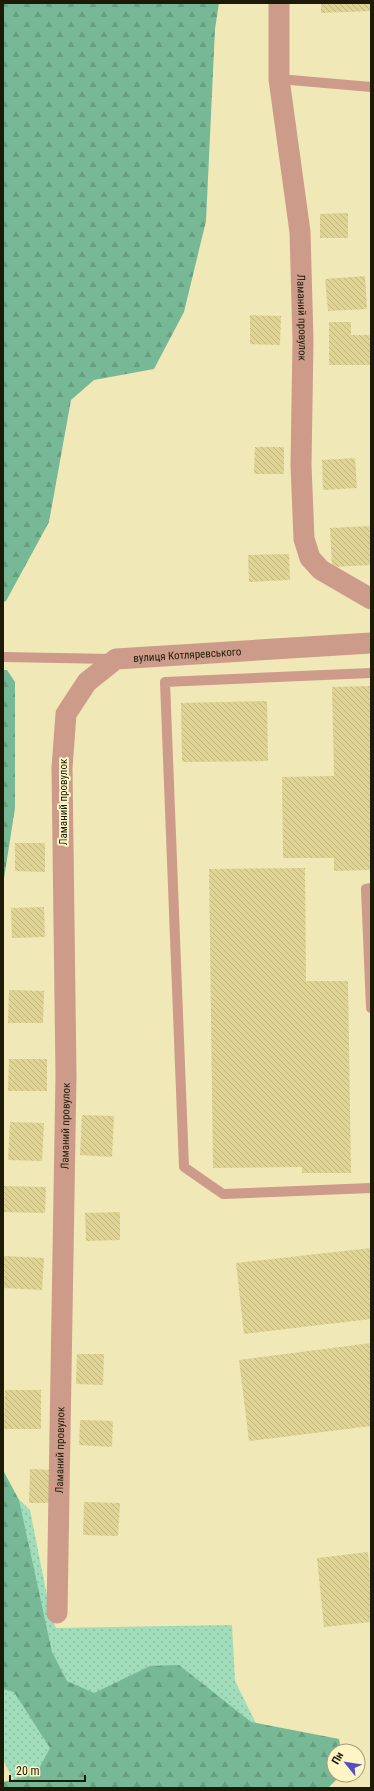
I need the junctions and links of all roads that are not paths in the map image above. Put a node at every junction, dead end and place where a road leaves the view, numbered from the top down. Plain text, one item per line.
1 (279, 3) edge
2 (279, 79) junction
3 (371, 87) edge
4 (371, 599) edge
5 (371, 643) edge
6 (3, 657) edge
7 (116, 660) junction
8 (371, 673) edge
9 (371, 888) edge
10 (371, 1008) edge
11 (371, 1188) edge
12 (57, 1613) dead end

1 - 2 street, Ламаний провулок
2 - 3 lane
2 - 4 street, Ламаний провулок
5 - 7 street, вулиця Котляревського
6 - 7 lane, вулиця Котляревського
7 - 12 street, Ламаний провулок
8 - 11 lane
9 - 10 lane

